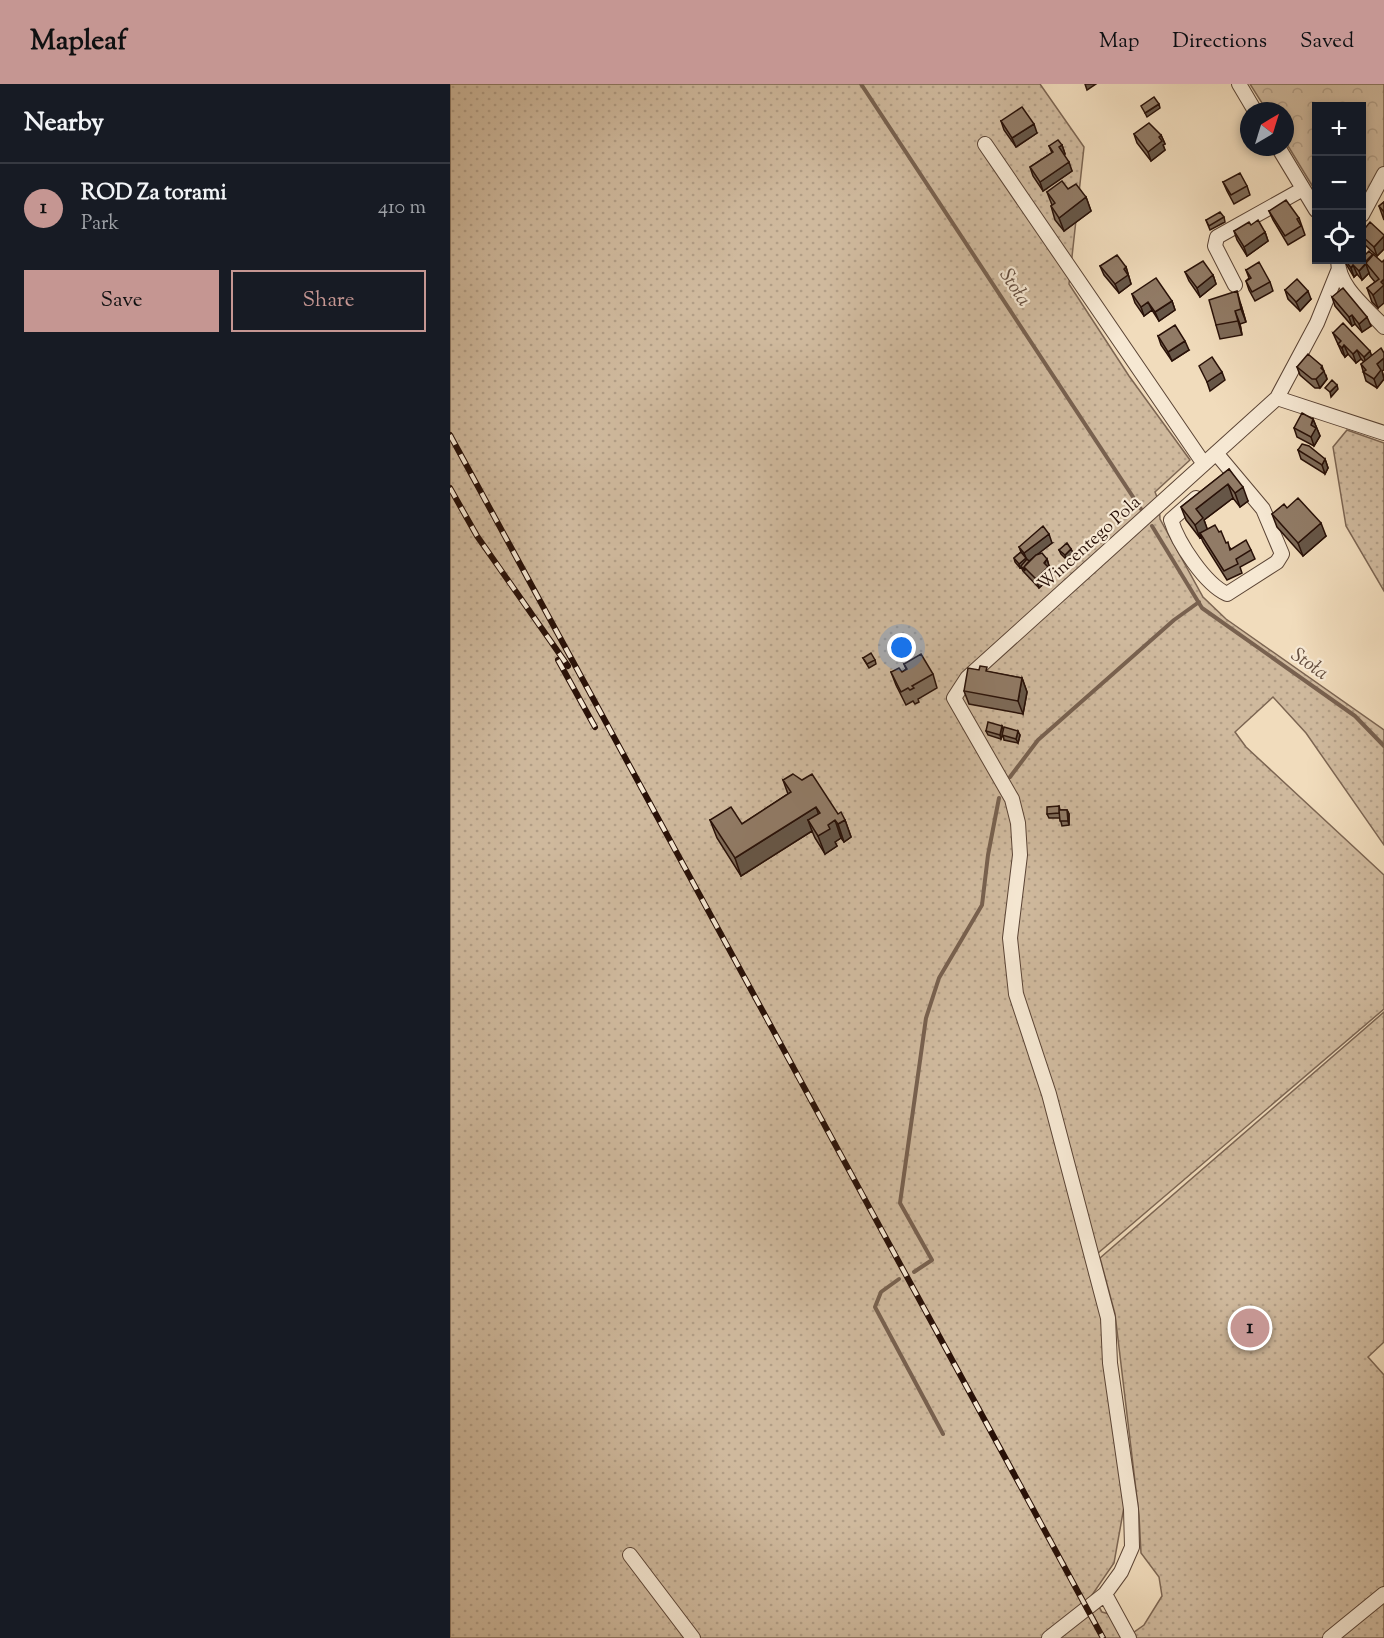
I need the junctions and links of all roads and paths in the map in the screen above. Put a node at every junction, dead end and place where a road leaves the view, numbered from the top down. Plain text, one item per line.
1 (1239, 84) edge
2 (1250, 102) edge
3 (985, 144) dead end
4 (1283, 156) edge
5 (1384, 174) edge
6 (1303, 189) junction
7 (1312, 202) edge
8 (1365, 210) edge
9 (1338, 265) edge
10 (1235, 285) dead end
11 (1384, 327) edge
12 (1277, 398) junction
13 (1384, 433) edge
14 (1216, 453) junction
15 (1204, 464) junction
16 (1205, 491) edge
17 (630, 1555) dead end
18 (1105, 1594) junction
19 (1384, 1594) edge
20 (1336, 1636) edge
21 (693, 1638) edge
22 (1049, 1638) edge
23 (1129, 1638) edge

1 - 2 street
3 - 15 street
4 - 6 street
5 - 8 street
6 - 7 street
6 - 10 street
9 - 11 street
9 - 12 street, Wincentego Pola
12 - 13 street
12 - 14 street, Wincentego Pola
14 - 15 street, Wincentego Pola
14 - 16 street
15 - 18 street, Wincentego Pola
17 - 21 street
18 - 22 street
18 - 23 street
19 - 20 street

